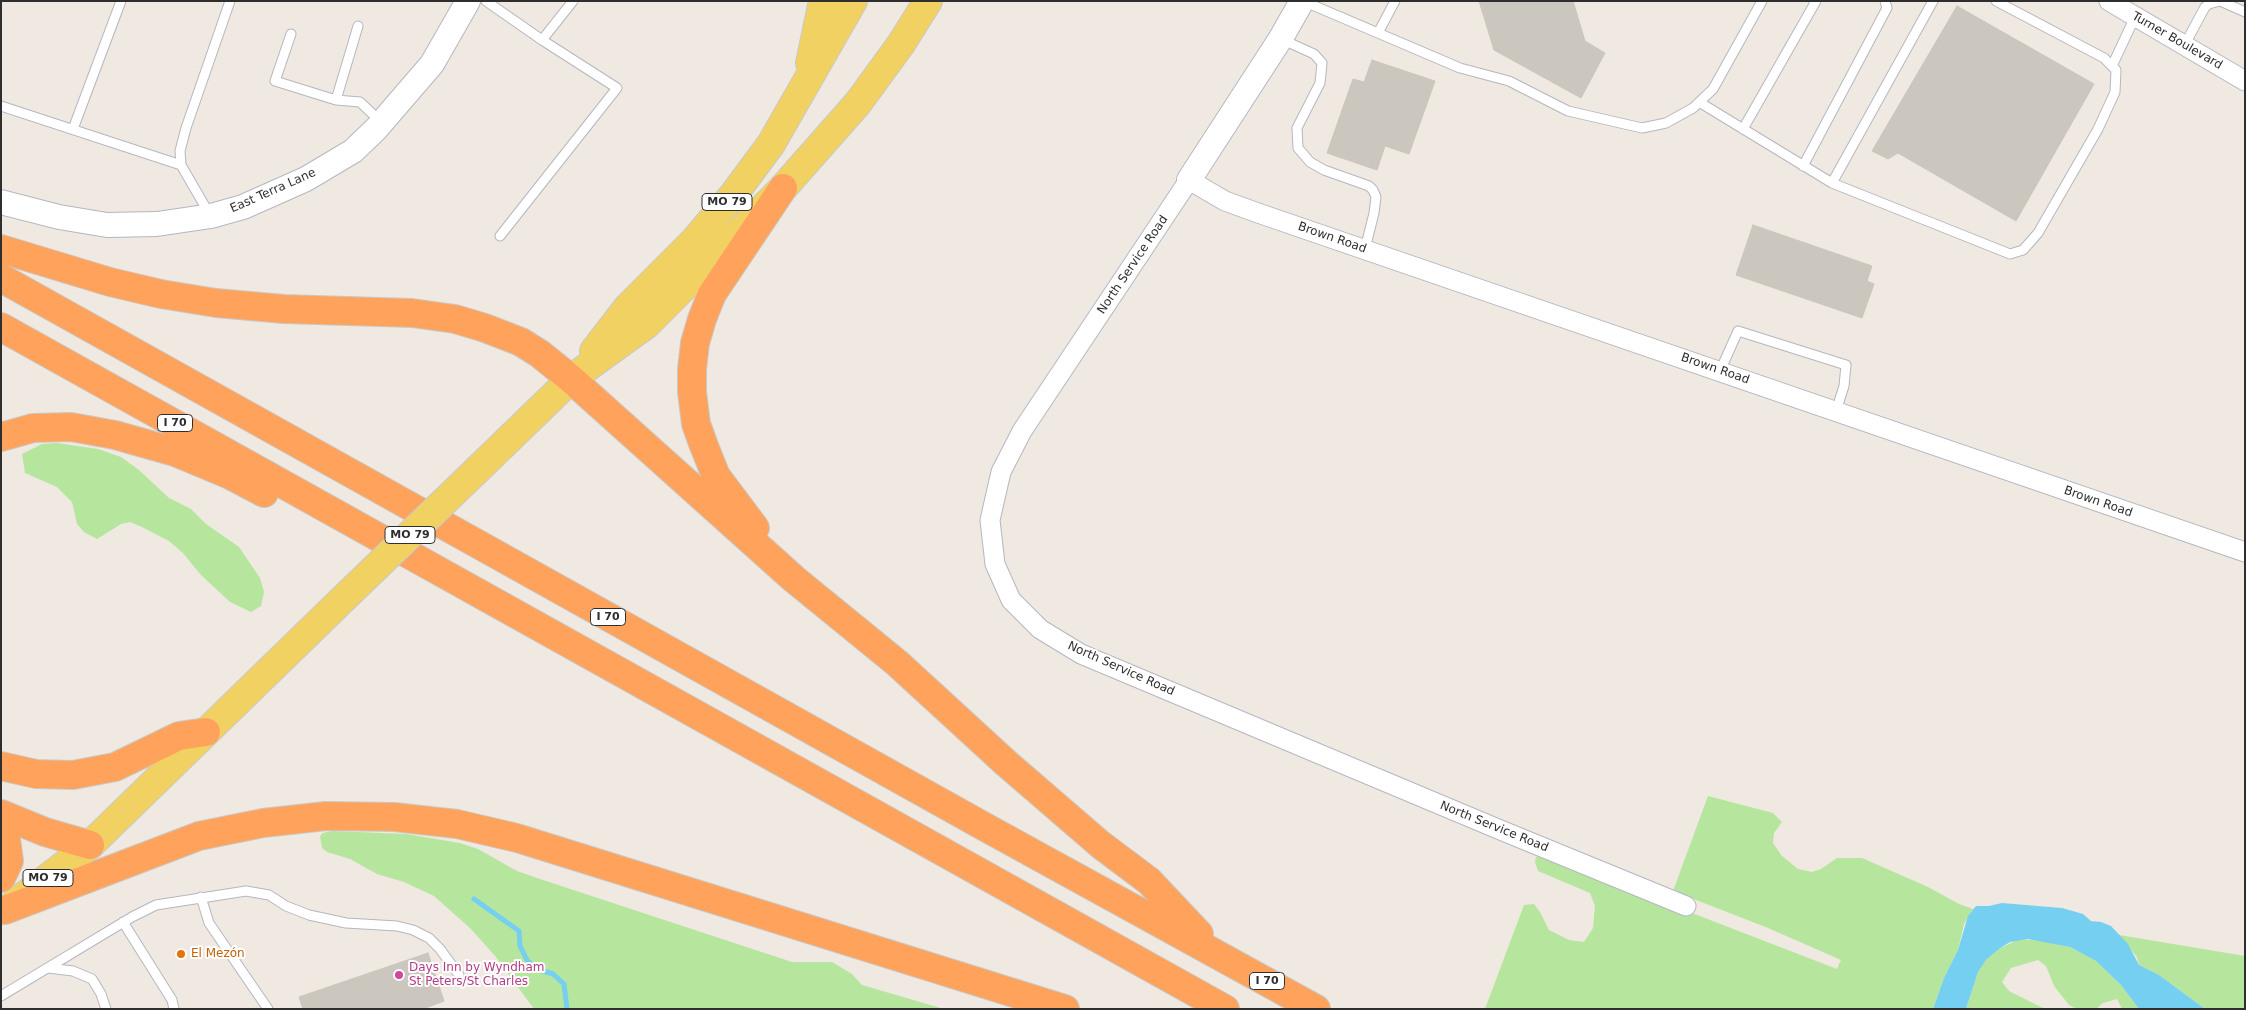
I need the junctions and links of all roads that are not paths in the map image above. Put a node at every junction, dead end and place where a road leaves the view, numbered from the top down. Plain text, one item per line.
1 (121, 1) edge
2 (230, 1) edge
3 (468, 1) edge
4 (486, 1) edge
5 (573, 1) edge
6 (823, 1) edge
7 (853, 1) edge
8 (928, 1) edge
9 (1302, 1) edge
10 (1395, 1) edge
11 (1762, 1) edge
12 (1816, 1) edge
13 (1885, 1) edge
14 (1933, 1) edge
15 (1996, 1) edge
16 (2109, 1) edge
17 (2245, 12) edge
18 (2135, 17) junction
19 (358, 26) dead end
20 (1378, 33) junction
21 (291, 34) dead end
22 (1280, 38) junction
23 (542, 40) junction
24 (2184, 46) junction
25 (2112, 66) junction
26 (2245, 81) edge
27 (804, 90) junction
28 (336, 100) junction
29 (1700, 102) junction
30 (1, 106) edge
31 (382, 123) junction
32 (1743, 129) junction
33 (73, 130) junction
34 (180, 165) junction
35 (1803, 166) junction
36 (1189, 180) junction
37 (1832, 183) junction
38 (783, 188) junction
39 (1, 202) edge
40 (211, 216) junction
41 (500, 236) dead end
42 (1, 249) edge
43 (1365, 249) junction
44 (1, 278) edge
45 (1, 326) edge
46 (1720, 371) junction
47 (571, 379) junction
48 (1836, 411) junction
49 (1, 437) edge
50 (349, 519) junction
51 (2245, 552) edge
52 (794, 579) junction
53 (206, 732) junction
54 (1, 766) edge
55 (1, 814) edge
56 (1, 831) edge
57 (90, 845) junction
58 (1, 878) edge
59 (201, 897) junction
60 (1686, 906) dead end
61 (3, 911) edge
62 (123, 922) junction
63 (1217, 953) junction
64 (48, 968) junction
65 (459, 975) dead end
66 (1, 996) edge
67 (106, 1009) edge
68 (174, 1009) edge
69 (268, 1009) edge
70 (1065, 1009) edge
71 (1225, 1009) edge
72 (1316, 1009) edge

1 - 33 lane
2 - 34 lane
3 - 31 street, East Terra Lane
4 - 23 lane
5 - 23 lane
6 - 27 main road
7 - 27 main road, MO 79
8 - 38 main road, MO 79
9 - 20 lane
9 - 22 street, North Service Road
10 - 20 lane
11 - 29 lane
12 - 32 lane
13 - 35 lane
14 - 37 lane
15 - 25 lane
16 - 18 street, Turner Boulevard
17 - 24 lane
18 - 24 street, Turner Boulevard
18 - 25 lane
19 - 28 lane
20 - 29 lane
21 - 28 lane
22 - 36 street, North Service Road
22 - 43 lane
23 - 41 lane
24 - 26 street, Turner Boulevard
25 - 37 lane
27 - 47 main road, MO 79
28 - 31 lane
29 - 32 lane
30 - 33 lane
31 - 40 street, East Terra Lane
32 - 35 lane
33 - 34 lane
34 - 40 lane
35 - 37 lane
36 - 43 street, Brown Road
36 - 60 street, North Service Road
38 - 47 main road, MO 79
38 - 52 highway
39 - 40 street, East Terra Lane
42 - 47 highway
43 - 46 street, Brown Road
44 - 63 highway, I 70
45 - 50 highway, I 70
46 - 48 street, Brown Road
46 - 48 lane
47 - 52 highway
47 - 53 main road, MO 79, bridge
48 - 51 street, Brown Road
49 - 50 highway
50 - 71 highway, I 70
52 - 63 highway
53 - 54 highway
53 - 57 main road, MO 79
55 - 57 highway
56 - 58 highway
57 - 61 main road, MO 79
59 - 62 lane
59 - 65 lane
59 - 69 lane
61 - 70 highway
62 - 64 lane
62 - 68 lane
63 - 72 highway, I 70
64 - 66 lane
64 - 67 lane

